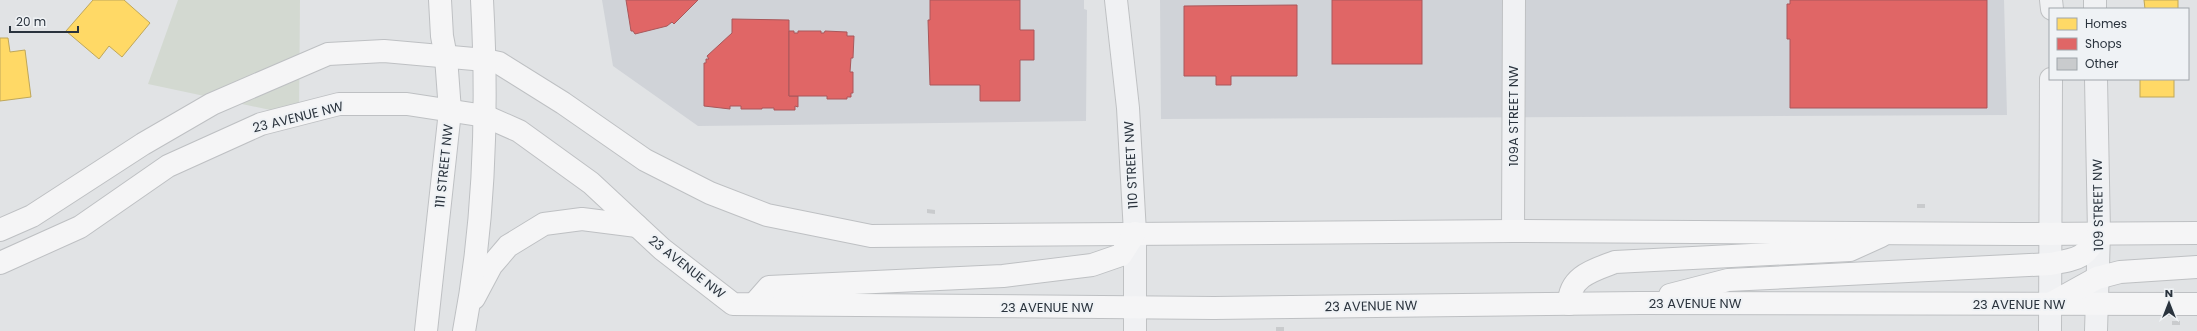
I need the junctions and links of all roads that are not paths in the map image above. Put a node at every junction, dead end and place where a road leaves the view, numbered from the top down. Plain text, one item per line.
1 (440, 0) edge
2 (482, 0) edge
3 (1116, 0) edge
4 (1514, 0) edge
5 (446, 57) junction
6 (485, 60) junction
7 (2051, 80) edge
8 (2096, 80) edge
9 (450, 111) junction
10 (485, 116) junction
11 (637, 226) junction
12 (0, 230) edge
13 (1513, 231) junction
14 (1135, 233) junction
15 (1888, 233) junction
16 (2100, 233) junction
17 (2197, 233) edge
18 (2051, 234) junction
19 (0, 263) edge
20 (2050, 264) junction
21 (2197, 267) edge
22 (2097, 278) junction
23 (1640, 303) junction
24 (754, 304) junction
25 (1569, 304) junction
26 (2050, 304) junction
27 (2097, 304) junction
28 (2197, 304) edge
29 (1135, 307) junction
30 (468, 309) junction
31 (426, 331) edge
32 (464, 331) edge
33 (1135, 331) edge
34 (2050, 331) edge
35 (2096, 331) edge

1 - 5 main road, 111 STREET NW
2 - 6 main road
3 - 14 street, 110 STREET NW
4 - 13 street, 109A STREET NW
5 - 6 main road
5 - 9 main road, 111 STREET NW
5 - 12 main road
6 - 10 main road
6 - 14 main road
7 - 18 street
8 - 16 street, 109 STREET NW
9 - 10 main road, 23 AVENUE NW
9 - 19 main road, 23 AVENUE NW
9 - 31 main road, 111 STREET NW
10 - 11 main road, 23 AVENUE NW
10 - 30 main road
11 - 24 main road, 23 AVENUE NW
11 - 30 main road
13 - 14 main road
13 - 15 main road
14 - 24 main road
14 - 29 street, 110 STREET NW
15 - 18 main road
15 - 25 main road
16 - 17 main road
16 - 18 main road
16 - 20 main road
16 - 22 street, 109 STREET NW
18 - 20 street
20 - 23 main road
20 - 26 street
21 - 22 main road
22 - 26 main road
22 - 27 street, 109 STREET NW
23 - 25 main road, 23 AVENUE NW
23 - 26 main road, 23 AVENUE NW
24 - 29 main road, 23 AVENUE NW
25 - 29 main road, 23 AVENUE NW
26 - 27 main road, 23 AVENUE NW
26 - 34 street
27 - 28 main road, 23 AVENUE NW
27 - 35 street, 109 STREET NW
29 - 33 street, 110 STREET NW
30 - 32 main road

